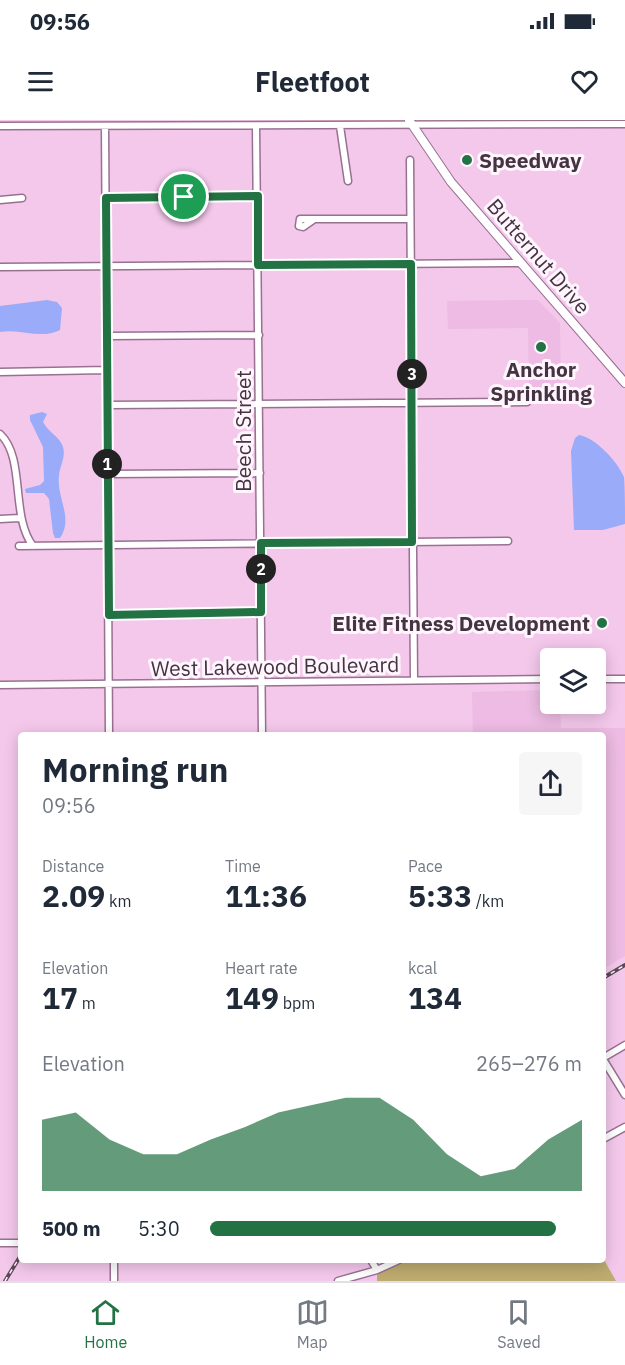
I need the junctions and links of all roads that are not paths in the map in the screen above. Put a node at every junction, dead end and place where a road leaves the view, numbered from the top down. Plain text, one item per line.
1 (410, 122) edge
2 (625, 124) edge
3 (0, 126) edge
4 (105, 126) junction
5 (256, 126) junction
6 (340, 126) junction
7 (410, 160) dead end
8 (348, 180) dead end
9 (258, 196) junction
10 (22, 198) dead end
11 (106, 198) junction
12 (0, 200) edge
13 (410, 219) junction
14 (313, 220) dead end
15 (520, 263) junction
16 (411, 264) junction
17 (258, 265) junction
18 (107, 266) junction
19 (0, 267) edge
20 (259, 335) junction
21 (107, 336) junction
22 (107, 370) junction
23 (0, 372) edge
24 (625, 382) edge
25 (527, 402) dead end
26 (412, 403) junction
27 (260, 404) junction
28 (106, 405) junction
29 (0, 434) edge
30 (107, 474) junction
31 (260, 474) junction
32 (19, 518) junction
33 (0, 519) edge
34 (508, 541) dead end
35 (412, 542) junction
36 (261, 543) junction
37 (108, 544) junction
38 (19, 546) dead end
39 (33, 546) junction
40 (261, 612) junction
41 (109, 615) junction
42 (540, 679) edge
43 (606, 679) edge
44 (625, 679) edge
45 (414, 680) junction
46 (262, 682) junction
47 (109, 684) junction
48 (0, 685) edge
49 (109, 732) edge
50 (262, 732) edge
51 (625, 1045) edge
52 (606, 1056) edge
53 (606, 1063) edge
54 (625, 1095) edge
55 (625, 1127) edge
56 (606, 1138) edge
57 (0, 1243) edge
58 (18, 1243) edge
59 (114, 1263) edge
60 (372, 1263) edge
61 (392, 1263) edge
62 (376, 1270) junction
63 (114, 1281) edge
64 (338, 1281) edge

1 - 2 street
1 - 6 street
1 - 15 main road, Butternut Drive
3 - 4 street
4 - 5 street
4 - 11 street
5 - 6 street
5 - 9 street, Beech Street
6 - 8 street
7 - 13 street
9 - 11 street
9 - 17 street, Beech Street
10 - 12 street
11 - 18 street
13 - 14 street
13 - 16 street
15 - 16 street
15 - 24 main road, Butternut Drive
16 - 17 street
16 - 26 street
17 - 18 street
17 - 20 street, Beech Street
18 - 19 street
18 - 21 street
20 - 21 street
20 - 27 street, Beech Street
21 - 22 street
22 - 23 street
22 - 28 street
25 - 26 street
26 - 27 street
26 - 35 street
27 - 28 street
27 - 31 street, Beech Street
28 - 30 street
29 - 32 street
30 - 31 street
30 - 37 street
31 - 36 street, Beech Street
32 - 33 street
32 - 39 street
34 - 35 street
35 - 36 street
35 - 45 street
36 - 37 street
36 - 40 street, Beech Street
37 - 39 street
37 - 41 street
38 - 39 street
40 - 41 street
40 - 46 street, Beech Street
41 - 47 street
42 - 45 street, West Lakewood Boulevard
43 - 44 street
45 - 46 street, West Lakewood Boulevard
46 - 47 street, West Lakewood Boulevard
46 - 50 street, Beech Street
47 - 48 street, West Lakewood Boulevard
47 - 49 street
51 - 52 street
53 - 54 street
55 - 56 street
57 - 58 street
59 - 63 street
60 - 62 street
61 - 62 street
62 - 64 street

